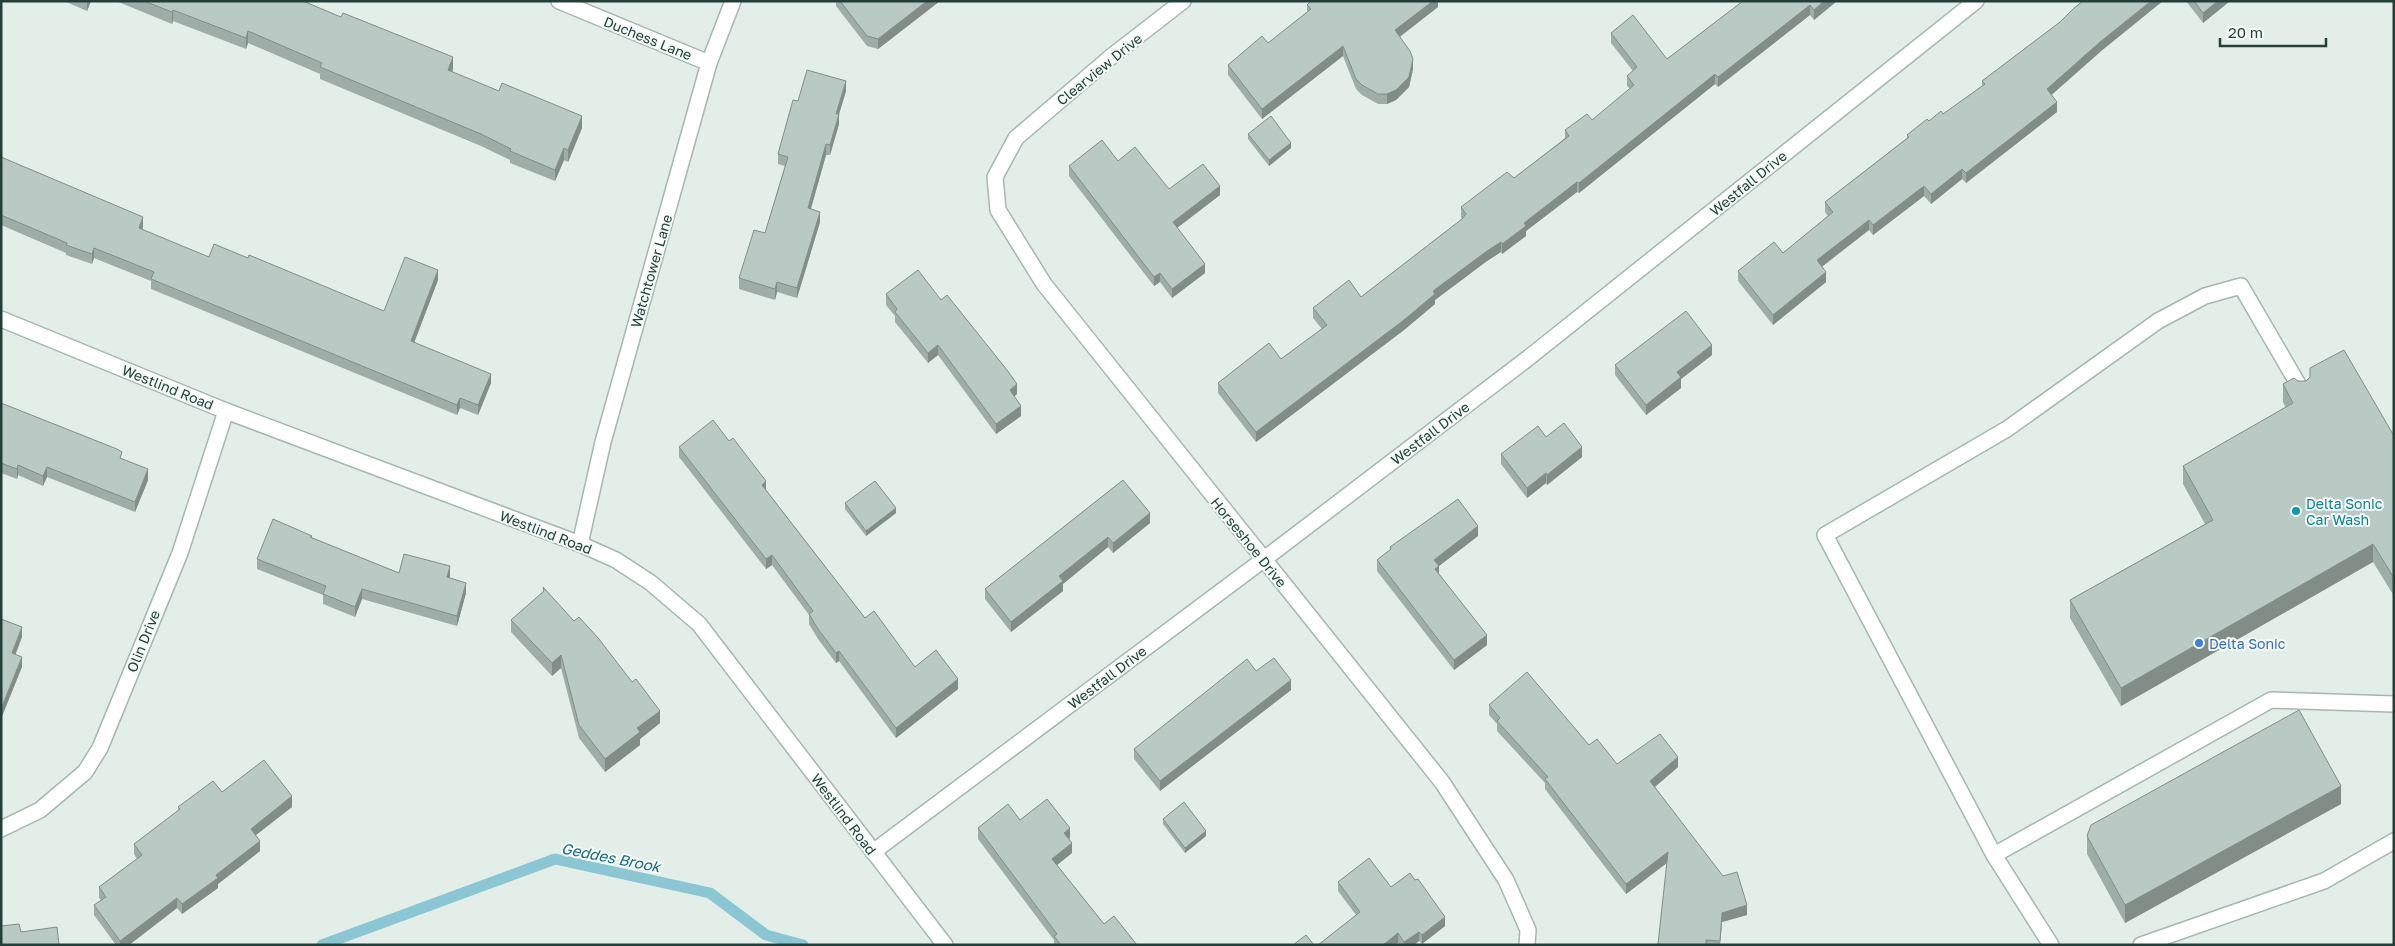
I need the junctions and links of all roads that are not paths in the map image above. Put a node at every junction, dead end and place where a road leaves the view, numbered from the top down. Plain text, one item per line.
1 (560, 1) edge
2 (733, 1) edge
3 (1183, 1) edge
4 (1976, 1) edge
5 (709, 63) junction
6 (1016, 138) joint
7 (1, 319) edge
8 (2302, 391) edge
9 (226, 411) junction
10 (580, 544) junction
11 (1263, 560) junction
12 (2394, 704) edge
13 (1, 829) edge
14 (2394, 841) edge
15 (873, 852) junction
16 (1994, 855) junction
17 (945, 945) edge
18 (1527, 945) edge
19 (2051, 945) edge
20 (2141, 945) edge

1 - 5 street, Duchess Lane
2 - 5 street, Watchtower Lane
3 - 6 street, Clearview Drive
4 - 11 street, Westfall Drive
5 - 10 street, Watchtower Lane
6 - 11 street, Horseshoe Drive
7 - 9 street, Westlind Road
8 - 16 street
9 - 10 street, Westlind Road
9 - 13 street, Olin Drive
10 - 15 street, Westlind Road
11 - 15 street, Westfall Drive
11 - 18 street, Horseshoe Drive
12 - 16 street
14 - 20 street
15 - 17 street, Westlind Road
16 - 19 street

